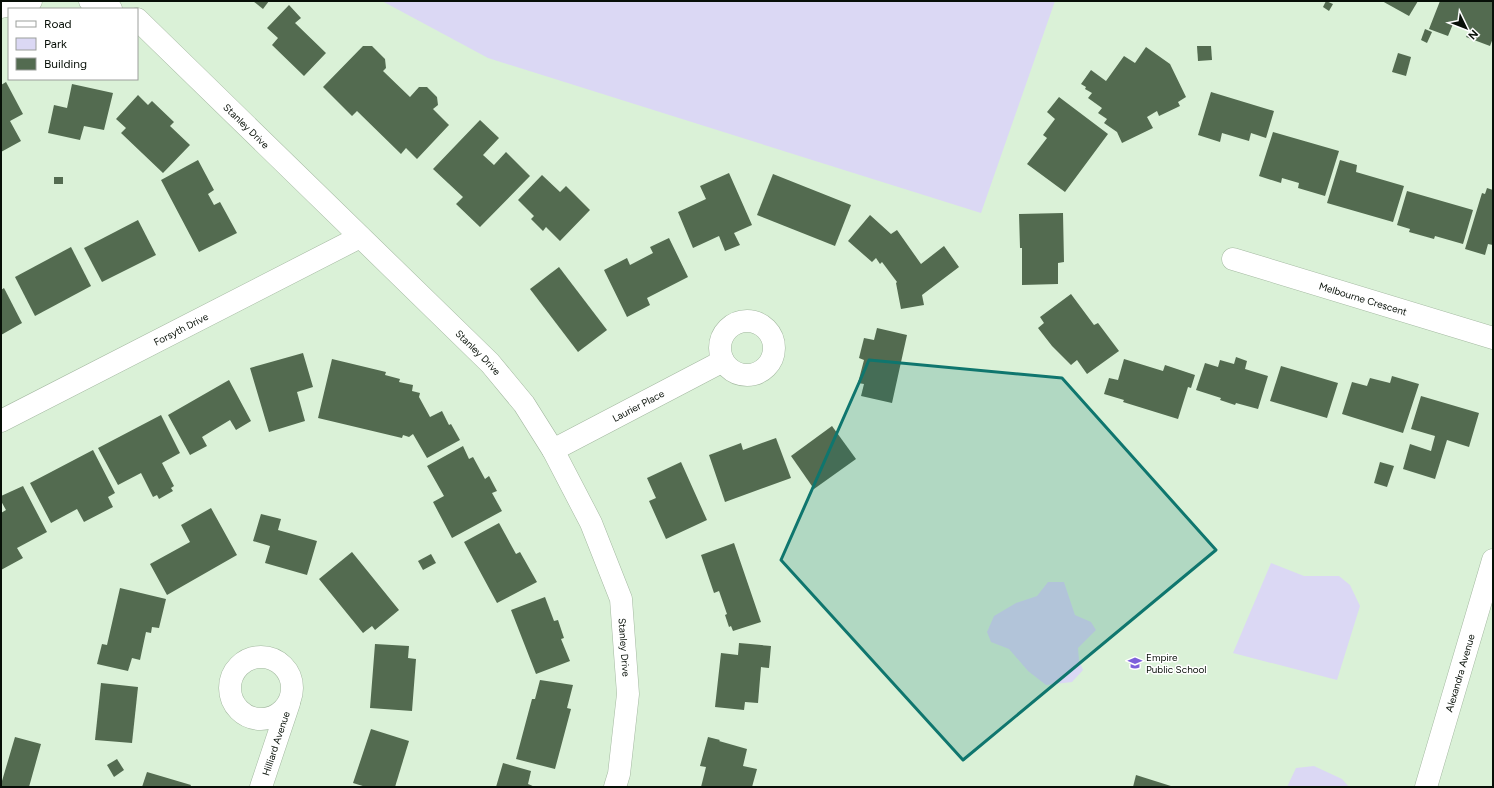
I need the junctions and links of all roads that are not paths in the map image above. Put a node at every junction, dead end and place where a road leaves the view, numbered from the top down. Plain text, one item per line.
1 (31, 1) edge
2 (90, 1) edge
3 (1, 7) edge
4 (108, 8) edge
5 (138, 20) edge
6 (360, 237) junction
7 (1233, 259) dead end
8 (1493, 338) edge
9 (723, 361) dead end
10 (1, 420) edge
11 (553, 450) junction
12 (1493, 560) edge
13 (290, 700) dead end
14 (261, 787) edge
15 (615, 787) edge
16 (1426, 787) edge

1 - 3 street
2 - 4 street
5 - 6 street, Stanley Drive
6 - 10 street, Forsyth Drive
6 - 11 street, Stanley Drive
7 - 8 street, Melbourne Crescent
9 - 11 street, Laurier Place
11 - 15 street, Stanley Drive
12 - 16 street, Alexandra Avenue
13 - 14 street, Hilliard Avenue

